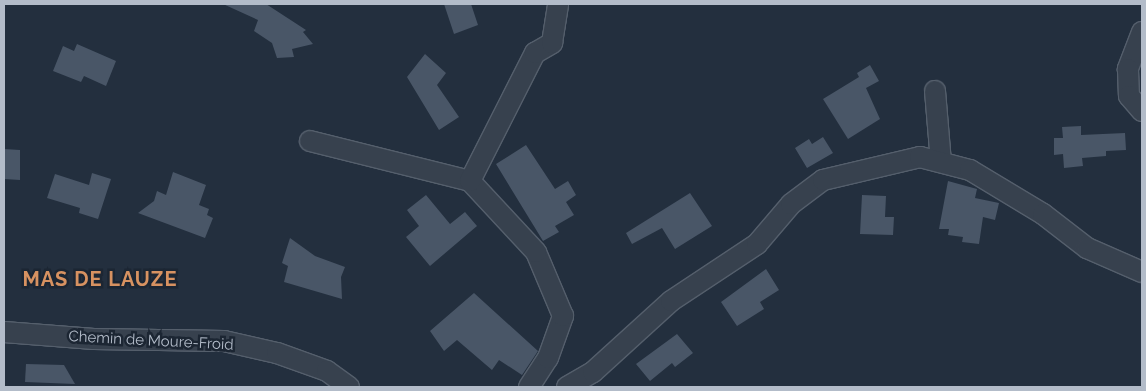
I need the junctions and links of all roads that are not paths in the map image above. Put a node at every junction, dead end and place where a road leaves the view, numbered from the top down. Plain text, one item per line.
1 (558, 4) edge
2 (1142, 32) edge
3 (935, 91) dead end
4 (1142, 111) edge
5 (310, 141) dead end
6 (941, 162) junction
7 (470, 181) junction
8 (1142, 272) edge
9 (4, 332) edge
10 (349, 387) edge
11 (529, 387) edge
12 (567, 387) edge

1 - 7 street
2 - 4 street
3 - 6 street
5 - 7 street
6 - 8 street
6 - 12 street
7 - 11 street
9 - 10 street, Chemin de Moure-Froid

